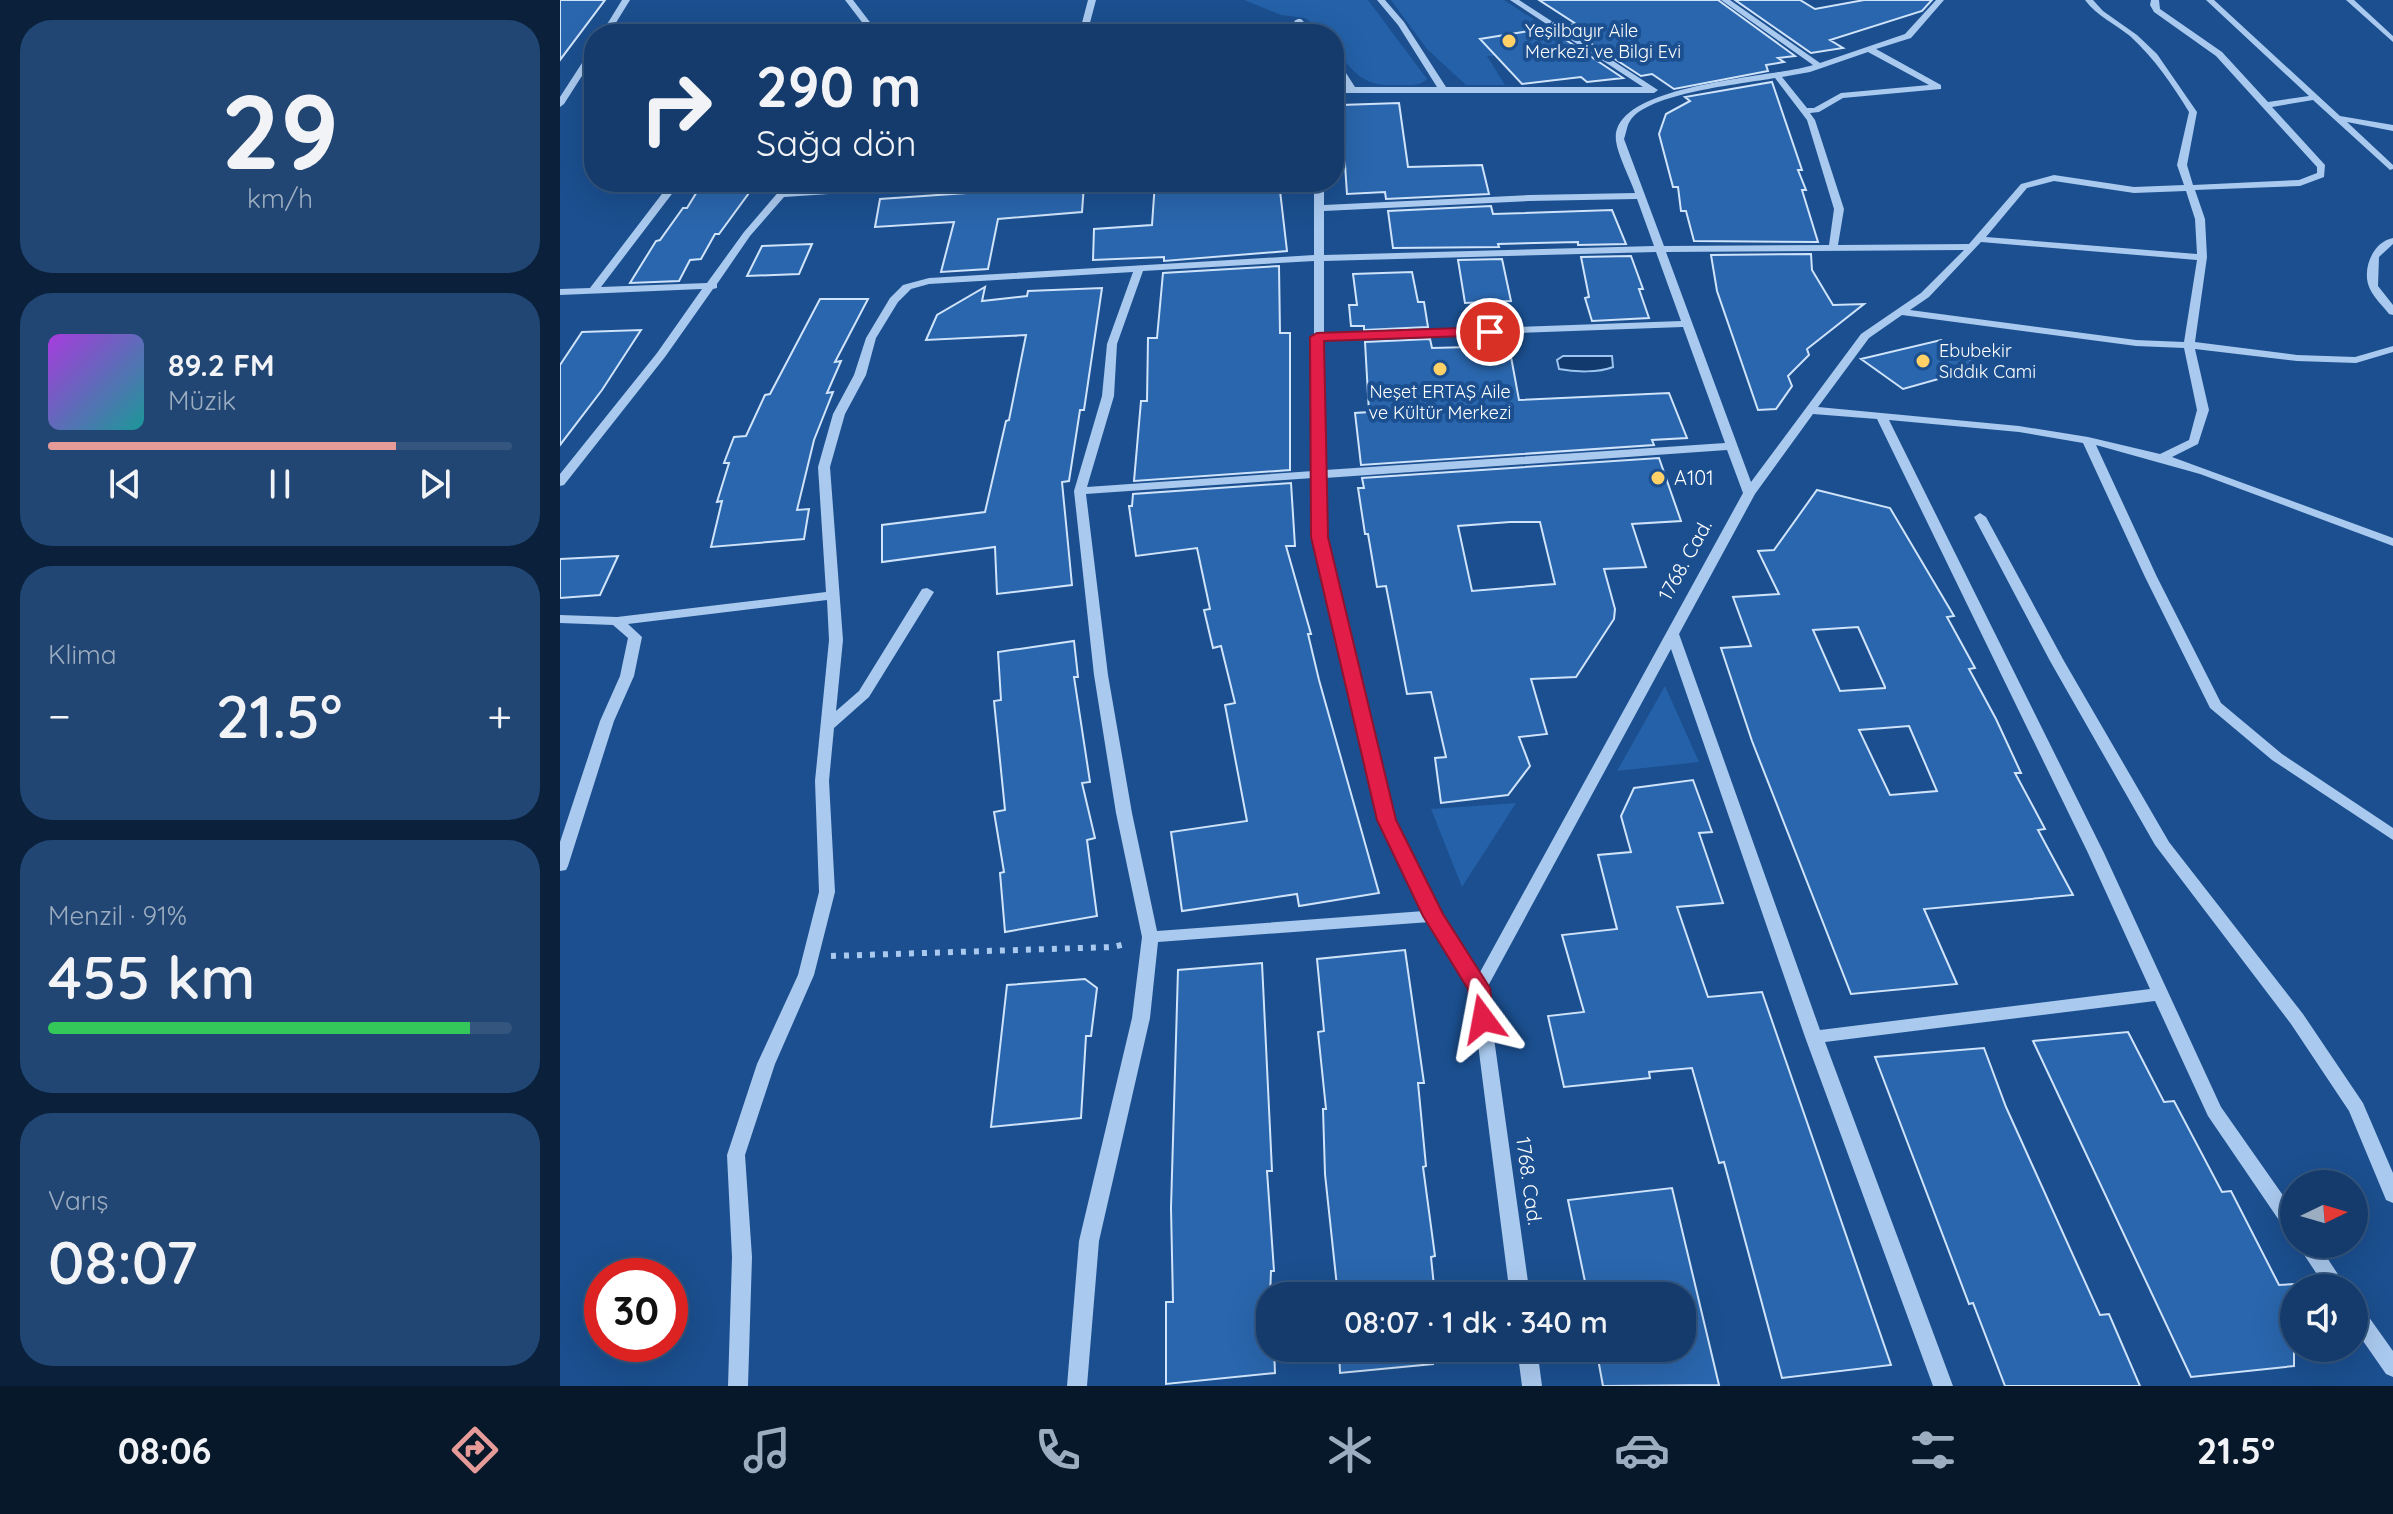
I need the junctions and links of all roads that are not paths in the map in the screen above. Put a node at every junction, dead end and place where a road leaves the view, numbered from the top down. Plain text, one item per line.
1 (626, 0) edge
2 (849, 0) edge
3 (1092, 0) edge
4 (1381, 0) edge
5 (1514, 0) edge
6 (1725, 0) edge
7 (1940, 0) edge
8 (2089, 0) edge
9 (2155, 0) edge
10 (2210, 0) edge
11 (2350, 0) edge
12 (1298, 21) dead end
13 (611, 24) edge
14 (867, 24) edge
15 (1086, 24) edge
16 (1301, 24) edge
17 (2393, 40) edge
18 (1869, 49) junction
19 (1819, 66) junction
20 (584, 67) edge
21 (1344, 77) edge
22 (1778, 77) junction
23 (1344, 90) edge
24 (1352, 90) junction
25 (1443, 90) junction
26 (1659, 93) junction
27 (2313, 98) junction
28 (560, 104) edge
29 (2268, 105) junction
30 (1806, 111) junction
31 (2339, 118) junction
32 (2393, 128) edge
33 (2390, 167) dead end
34 (2191, 188) junction
35 (668, 192) edge
36 (812, 192) edge
37 (1320, 192) edge
38 (782, 194) joint
39 (1641, 196) junction
40 (1321, 208) junction
41 (2393, 241) edge
42 (1976, 243) junction
43 (1833, 248) junction
44 (1660, 249) junction
45 (2202, 257) junction
46 (1320, 258) junction
47 (1139, 268) junction
48 (713, 286) junction
49 (593, 291) junction
50 (560, 292) edge
51 (1900, 312) junction
52 (2393, 312) edge
53 (1688, 324) junction
54 (1317, 337) junction
55 (2189, 345) junction
56 (2393, 349) edge
57 (1810, 410) junction
58 (1882, 417) junction
59 (2088, 440) junction
60 (1731, 446) junction
61 (2161, 458) junction
62 (1319, 477) junction
63 (560, 482) edge
64 (1080, 491) junction
65 (1749, 493) junction
66 (1980, 517) dead end
67 (2393, 542) edge
68 (927, 592) dead end
69 (834, 595) junction
70 (560, 619) edge
71 (617, 621) junction
72 (1672, 634) junction
73 (827, 727) junction
74 (2393, 835) edge
75 (560, 866) edge
76 (1434, 916) junction
77 (1150, 937) junction
78 (1479, 988) junction
79 (2161, 994) junction
80 (1814, 1037) junction
81 (2393, 1195) edge
82 (2280, 1206) edge
83 (1518, 1282) edge
84 (2368, 1330) edge
85 (2390, 1357) edge
86 (1529, 1362) edge
87 (738, 1386) edge
88 (1077, 1386) edge
89 (1532, 1386) edge
90 (1943, 1386) edge

1 - 13 street
2 - 14 street
3 - 15 street
4 - 25 street
5 - 26 street
6 - 19 street
7 - 18 street
8 - 34 street
9 - 29 street
10 - 27 street
11 - 17 street
12 - 16 street
18 - 19 street
18 - 30 street
19 - 22 street
20 - 28 street
21 - 24 street
22 - 26 street
22 - 30 street
23 - 24 street
24 - 25 street
25 - 26 street
26 - 39 street
27 - 29 street
27 - 31 street
29 - 34 street, 1768. Cad.
30 - 43 street
31 - 32 street
31 - 33 street
34 - 42 street, 1768. Cad.
34 - 45 street
35 - 49 street
36 - 38 street
37 - 40 street
38 - 48 street
39 - 40 street
39 - 44 street
40 - 46 street
41 - 52 street
42 - 43 street
42 - 45 street
42 - 51 street, 1768. Cad.
43 - 44 street
44 - 46 street
44 - 53 street
45 - 55 street
46 - 47 street
46 - 54 street
47 - 64 street
47 - 69 street
48 - 49 street
48 - 63 street
49 - 50 street
51 - 55 street
51 - 57 street, 1768. Cad.
53 - 54 street
53 - 60 street
54 - 62 street
55 - 56 street
55 - 61 street
57 - 58 street
57 - 65 street, 1768. Cad.
58 - 59 street
58 - 79 street
59 - 61 street
59 - 74 street
60 - 62 street
60 - 65 street
61 - 67 street
62 - 64 street
62 - 76 street
64 - 77 street
65 - 72 street, 1768. Cad.
66 - 81 street
68 - 73 street
69 - 71 street
69 - 73 street
70 - 71 street
71 - 75 street
72 - 78 street, 1768. Cad.
72 - 80 street
73 - 87 street
76 - 77 street
76 - 78 street
77 - 88 street
78 - 83 street, 1768. Cad.
79 - 80 street
79 - 82 street
80 - 90 street
84 - 85 street
86 - 89 street

